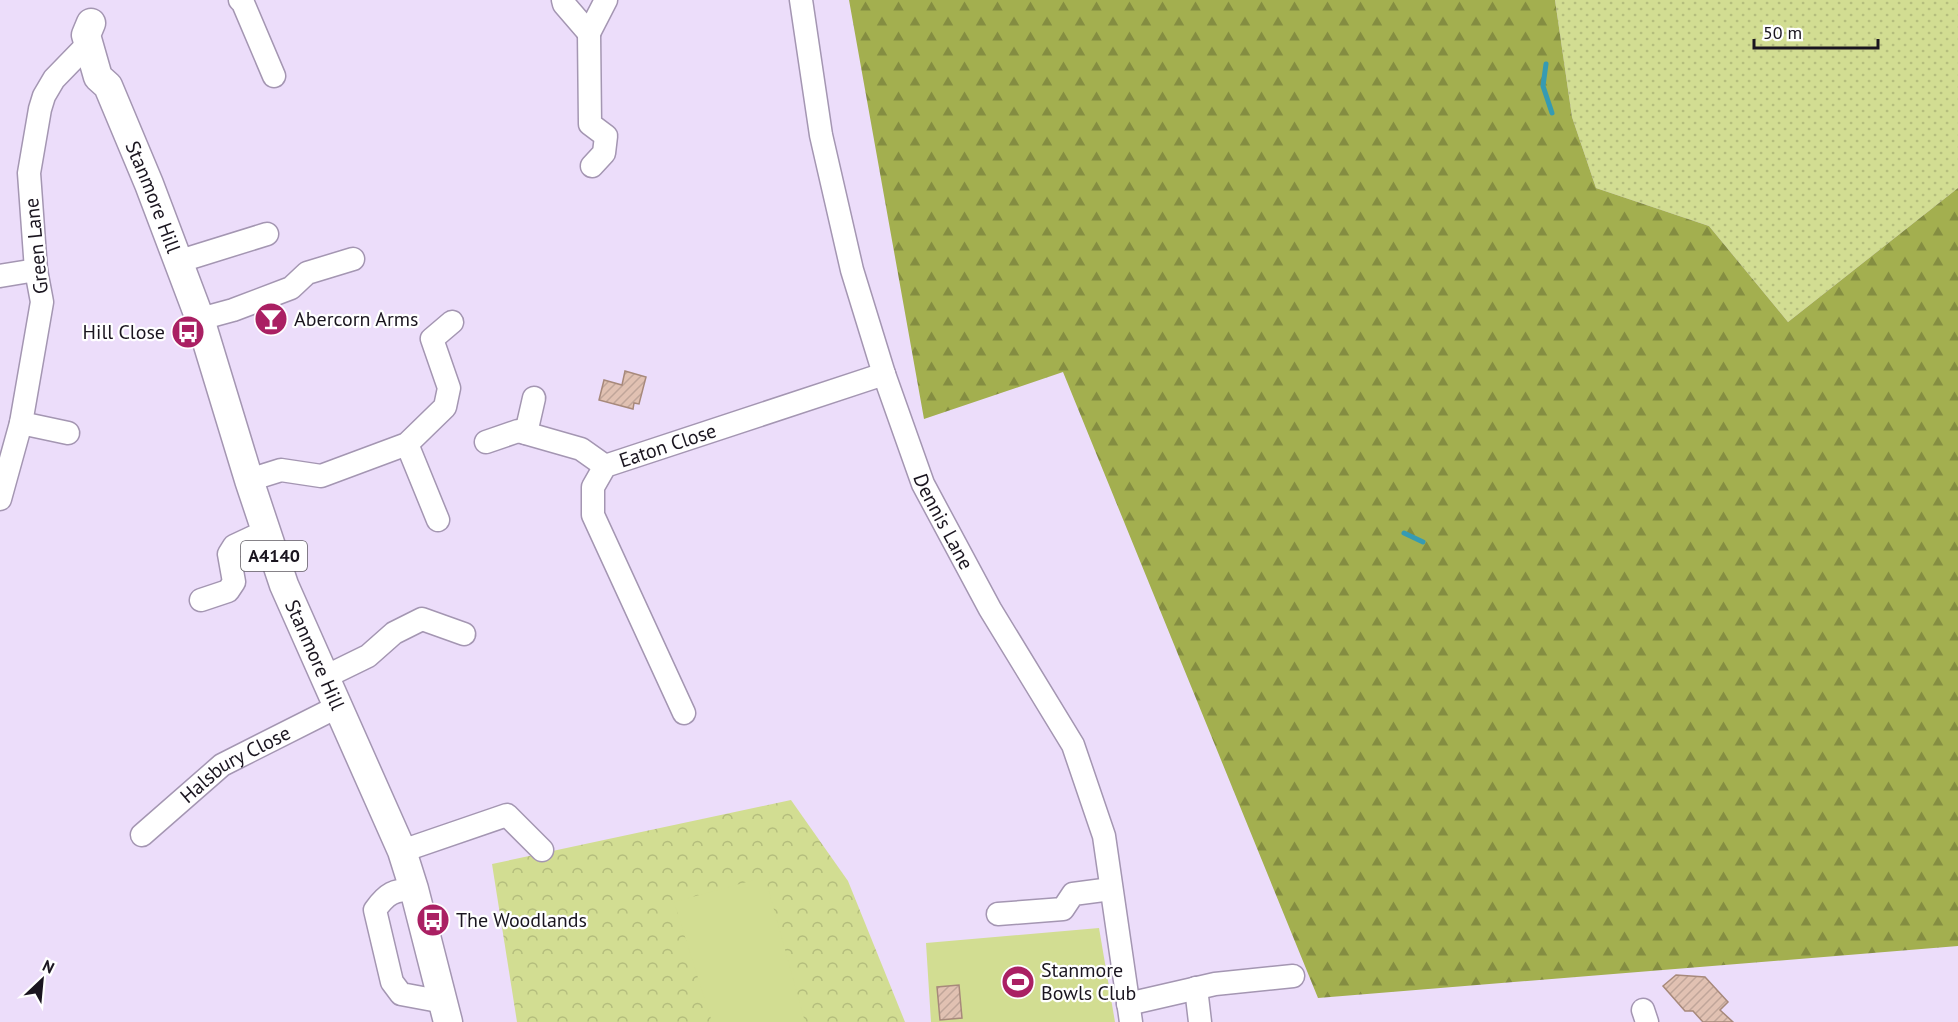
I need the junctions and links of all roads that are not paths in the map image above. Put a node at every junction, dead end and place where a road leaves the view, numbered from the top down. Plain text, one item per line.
1 (240, 0) edge
2 (563, 0) edge
3 (606, 0) edge
4 (801, 0) edge
5 (88, 22) edge
6 (589, 33) junction
7 (274, 76) dead end
8 (592, 166) dead end
9 (267, 234) dead end
10 (353, 259) dead end
11 (177, 262) junction
12 (36, 270) junction
13 (0, 276) edge
14 (200, 319) junction
15 (452, 322) dead end
16 (884, 374) junction
17 (534, 398) dead end
18 (21, 423) junction
19 (68, 433) dead end
20 (526, 433) junction
21 (486, 442) dead end
22 (407, 444) junction
23 (605, 466) junction
24 (249, 480) junction
25 (0, 499) edge
26 (438, 520) dead end
27 (266, 531) junction
28 (201, 600) dead end
29 (464, 634) dead end
30 (325, 677) junction
31 (339, 706) junction
32 (684, 713) dead end
33 (142, 835) dead end
34 (542, 850) dead end
35 (402, 851) junction
36 (414, 889) junction
37 (1111, 890) junction
38 (998, 914) dead end
39 (1293, 976) dead end
40 (1196, 988) junction
41 (446, 1012) edge
42 (1130, 1013) edge
43 (1200, 1022) edge

1 - 7 street
2 - 6 street
3 - 6 street
4 - 16 street, Dennis Lane
5 - 11 main road, Stanmore Hill / A4140
5 - 12 street, Green Lane
6 - 8 street
9 - 11 street
10 - 14 street
11 - 14 main road, Stanmore Hill / A4140
12 - 13 street
12 - 18 street, Green Lane
14 - 24 main road, Stanmore Hill / A4140
15 - 22 street
16 - 23 street, Eaton Close
16 - 37 street, Dennis Lane
17 - 20 street
18 - 19 street
18 - 25 street, Green Lane
20 - 21 street
20 - 23 street
22 - 24 street
22 - 26 street
23 - 32 street, Eaton Close
24 - 27 main road, Stanmore Hill / A4140
27 - 28 street
27 - 30 main road, Stanmore Hill / A4140
29 - 30 street
30 - 31 main road, Stanmore Hill / A4140
31 - 33 street, Halsbury Close
31 - 35 main road, Stanmore Hill / A4140
34 - 35 street
35 - 36 main road, Stanmore Hill / A4140
36 - 41 main road, Stanmore Hill / A4140
36 - 41 street
37 - 38 street
37 - 42 street, Dennis Lane
39 - 40 street
40 - 42 street
40 - 43 street

